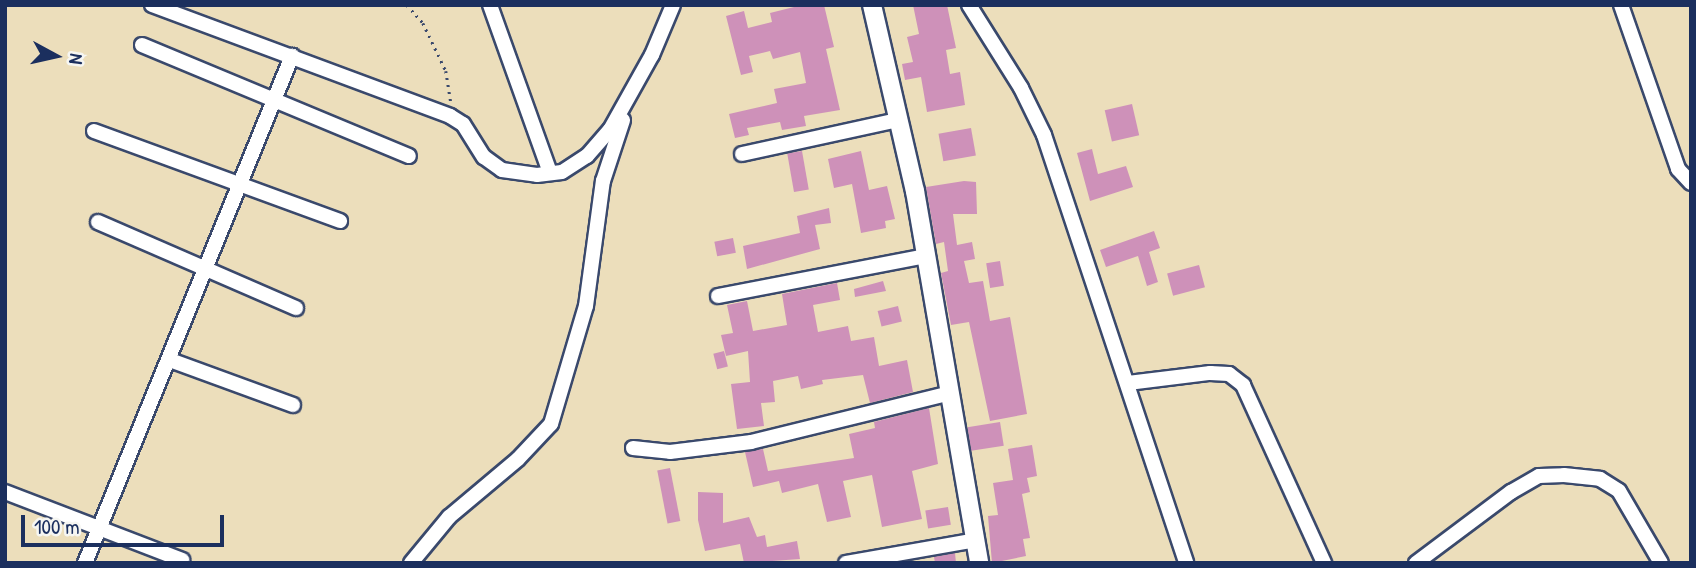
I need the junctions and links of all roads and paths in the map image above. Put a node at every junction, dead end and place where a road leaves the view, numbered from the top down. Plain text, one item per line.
1 (152, 5) edge
2 (407, 5) edge
3 (490, 5) edge
4 (673, 5) edge
5 (872, 5) edge
6 (969, 5) edge
7 (1621, 5) edge
8 (142, 45) dead end
9 (292, 56) junction
10 (631, 95) junction
11 (275, 98) junction
12 (450, 116) junction
13 (898, 120) junction
14 (94, 131) dead end
15 (742, 154) dead end
16 (409, 156) dead end
17 (550, 173) junction
18 (1691, 183) edge
19 (238, 185) junction
20 (340, 221) dead end
21 (98, 222) dead end
22 (926, 256) junction
23 (205, 265) junction
24 (718, 296) dead end
25 (296, 308) dead end
26 (170, 360) junction
27 (1128, 383) junction
28 (950, 393) junction
29 (293, 405) dead end
30 (633, 448) dead end
31 (5, 492) edge
32 (98, 531) junction
33 (976, 540) junction
34 (182, 560) dead end
35 (85, 563) edge
36 (411, 563) edge
37 (846, 563) edge
38 (979, 563) edge
39 (1186, 563) edge
40 (1324, 563) edge
41 (1416, 563) edge
42 (1661, 563) edge

1 - 9 street
2 - 12 path
3 - 17 street
4 - 10 street
5 - 13 street
6 - 27 street
7 - 18 street
8 - 11 street
9 - 11 street
9 - 12 street
10 - 17 street
10 - 36 street
11 - 16 street
11 - 19 street
12 - 17 street
13 - 15 street
13 - 22 street
14 - 19 street
19 - 20 street
19 - 23 street
21 - 23 street
22 - 24 street
22 - 28 street
23 - 25 street
23 - 26 street
26 - 29 street
26 - 32 street
27 - 39 street
27 - 40 street
28 - 30 street
28 - 33 street
31 - 32 street
32 - 34 street
32 - 35 street
33 - 37 street
33 - 38 street
41 - 42 street

